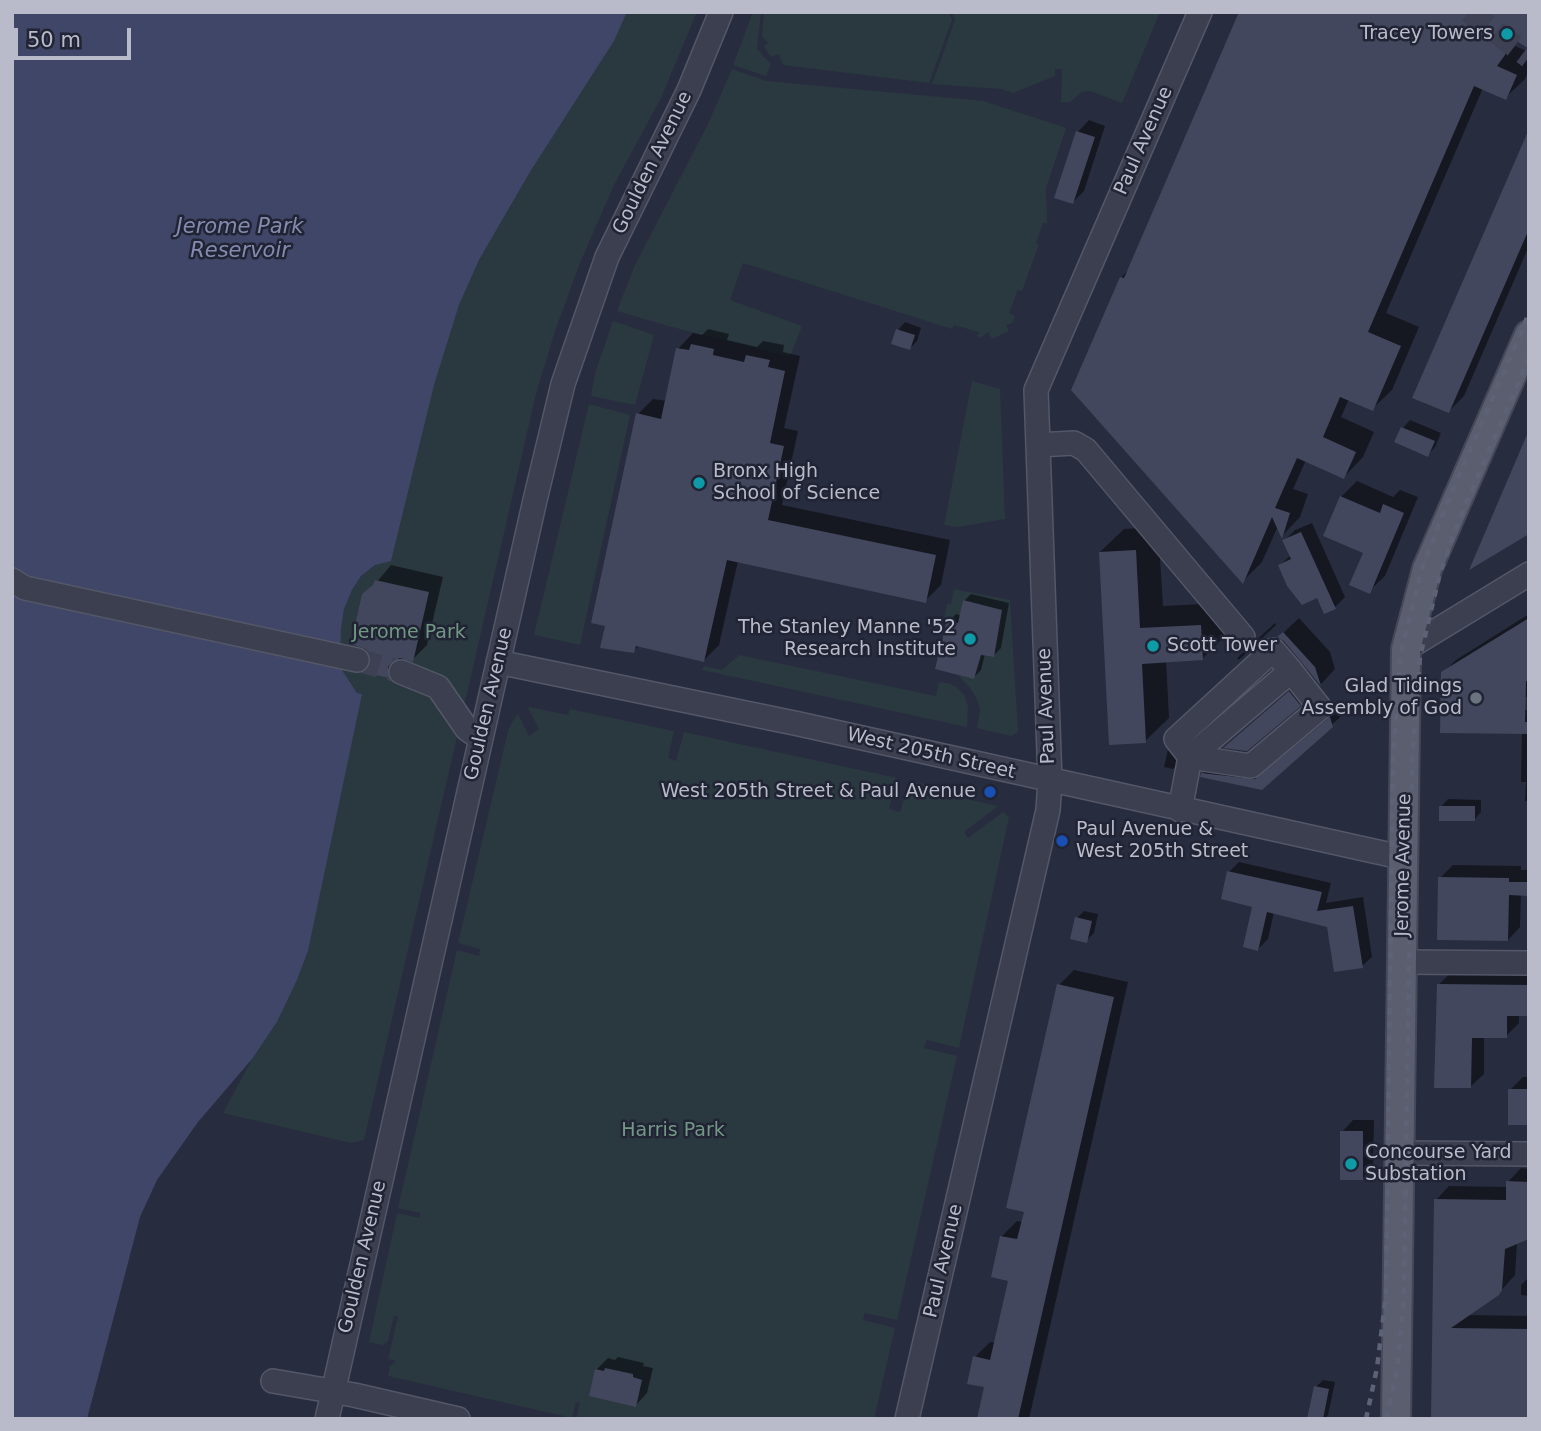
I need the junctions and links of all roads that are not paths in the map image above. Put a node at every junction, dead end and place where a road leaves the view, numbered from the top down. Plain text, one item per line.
1 (722, 12) edge
2 (1200, 12) edge
3 (1529, 335) edge
4 (1038, 445) junction
5 (1529, 574) edge
6 (12, 580) edge
7 (1243, 637) dead end
8 (1406, 649) junction
9 (350, 659) tunnel mouth
10 (498, 662) junction
11 (401, 672) tunnel mouth
12 (480, 737) junction
13 (1190, 757) junction
14 (1050, 781) junction
15 (1180, 810) junction
16 (1405, 858) junction
17 (1403, 962) junction
18 (1529, 963) edge
19 (1400, 1153) junction
20 (1529, 1154) edge
21 (273, 1381) dead end
22 (333, 1391) junction
23 (327, 1419) edge
24 (458, 1419) edge
25 (907, 1419) edge
26 (1396, 1419) edge

1 - 10 street, Goulden Avenue
2 - 4 street, Paul Avenue
3 - 8 main road, Jerome Avenue
4 - 7 street
4 - 14 street, Paul Avenue
5 - 8 street
6 - 9 street
8 - 16 main road, Jerome Avenue
10 - 12 street, Goulden Avenue
10 - 14 street, West 205th Street
11 - 12 street
12 - 22 street, Goulden Avenue
13 - 13 street
13 - 15 street
14 - 15 street, West 205th Street
14 - 25 street, Paul Avenue
15 - 16 street, West 205th Street
16 - 17 main road, Jerome Avenue
17 - 18 street
17 - 19 main road, Jerome Avenue
19 - 20 street
19 - 26 main road, Jerome Avenue
21 - 22 street
22 - 23 street, Goulden Avenue
22 - 24 street

